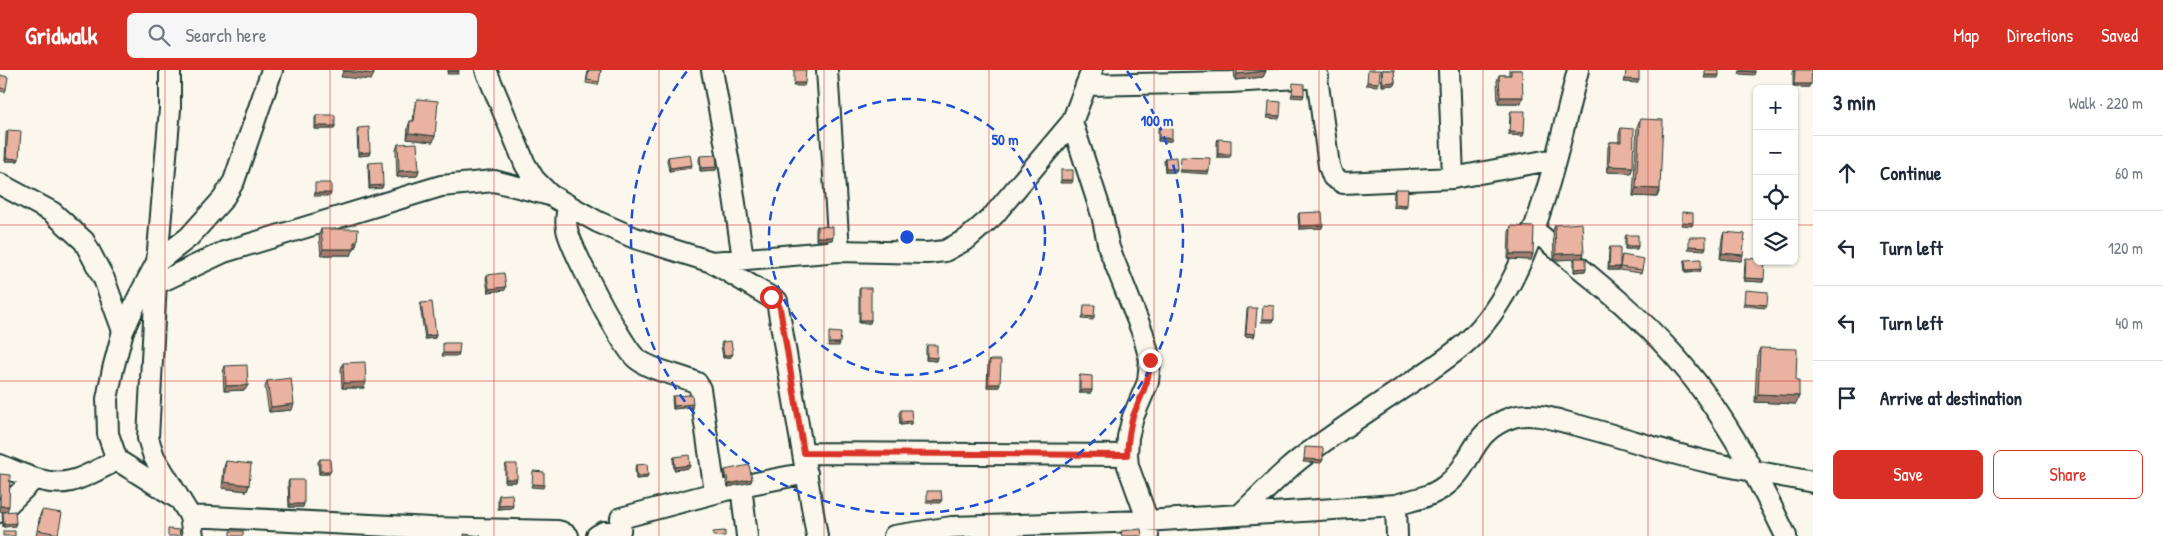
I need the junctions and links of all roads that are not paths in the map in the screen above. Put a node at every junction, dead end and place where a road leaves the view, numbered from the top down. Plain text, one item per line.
1 (170, 70) edge
2 (272, 70) edge
3 (486, 70) edge
4 (712, 70) edge
5 (828, 70) edge
6 (1449, 70) edge
7 (1578, 70) edge
8 (1317, 73) edge
9 (1218, 76) edge
10 (1089, 77) edge
11 (1072, 122) junction
12 (1555, 159) junction
13 (1453, 178) junction
14 (0, 184) edge
15 (550, 195) junction
16 (568, 206) junction
17 (1533, 230) junction
18 (839, 251) junction
19 (743, 258) junction
20 (157, 262) junction
21 (712, 262) junction
22 (156, 284) junction
23 (123, 331) junction
24 (804, 453) junction
25 (1127, 455) junction
26 (118, 460) junction
27 (0, 465) edge
28 (1754, 471) junction
29 (807, 473) junction
30 (34, 479) junction
31 (1813, 482) edge
32 (741, 486) junction
33 (715, 492) junction
34 (1396, 505) junction
35 (0, 512) edge
36 (1242, 513) junction
37 (192, 523) edge
38 (1147, 528) edge
39 (568, 536) edge
40 (598, 536) edge
41 (746, 536) edge
42 (817, 536) edge
43 (894, 536) edge
44 (1397, 536) edge
45 (1786, 536) edge

1 - 20 street
2 - 20 street
3 - 15 street
4 - 19 street
5 - 18 street
6 - 13 street
7 - 12 street
8 - 9 street
8 - 13 street
9 - 10 street
10 - 11 street
11 - 18 street
11 - 25 street
12 - 13 street
12 - 17 street
14 - 23 street
15 - 16 street
15 - 22 street
16 - 21 street
16 - 33 street
17 - 28 street
17 - 36 street
18 - 19 street
19 - 21 street
20 - 22 street
20 - 23 street
21 - 24 street
22 - 37 street
23 - 26 street
24 - 25 street
24 - 29 street
25 - 38 street
26 - 30 street
26 - 37 street
27 - 30 street
28 - 31 street
28 - 34 street
28 - 45 street
29 - 32 street
29 - 42 street
30 - 35 street
32 - 33 street
32 - 41 street
33 - 40 street
34 - 36 street
34 - 44 street
36 - 38 street
37 - 39 street
38 - 43 street

